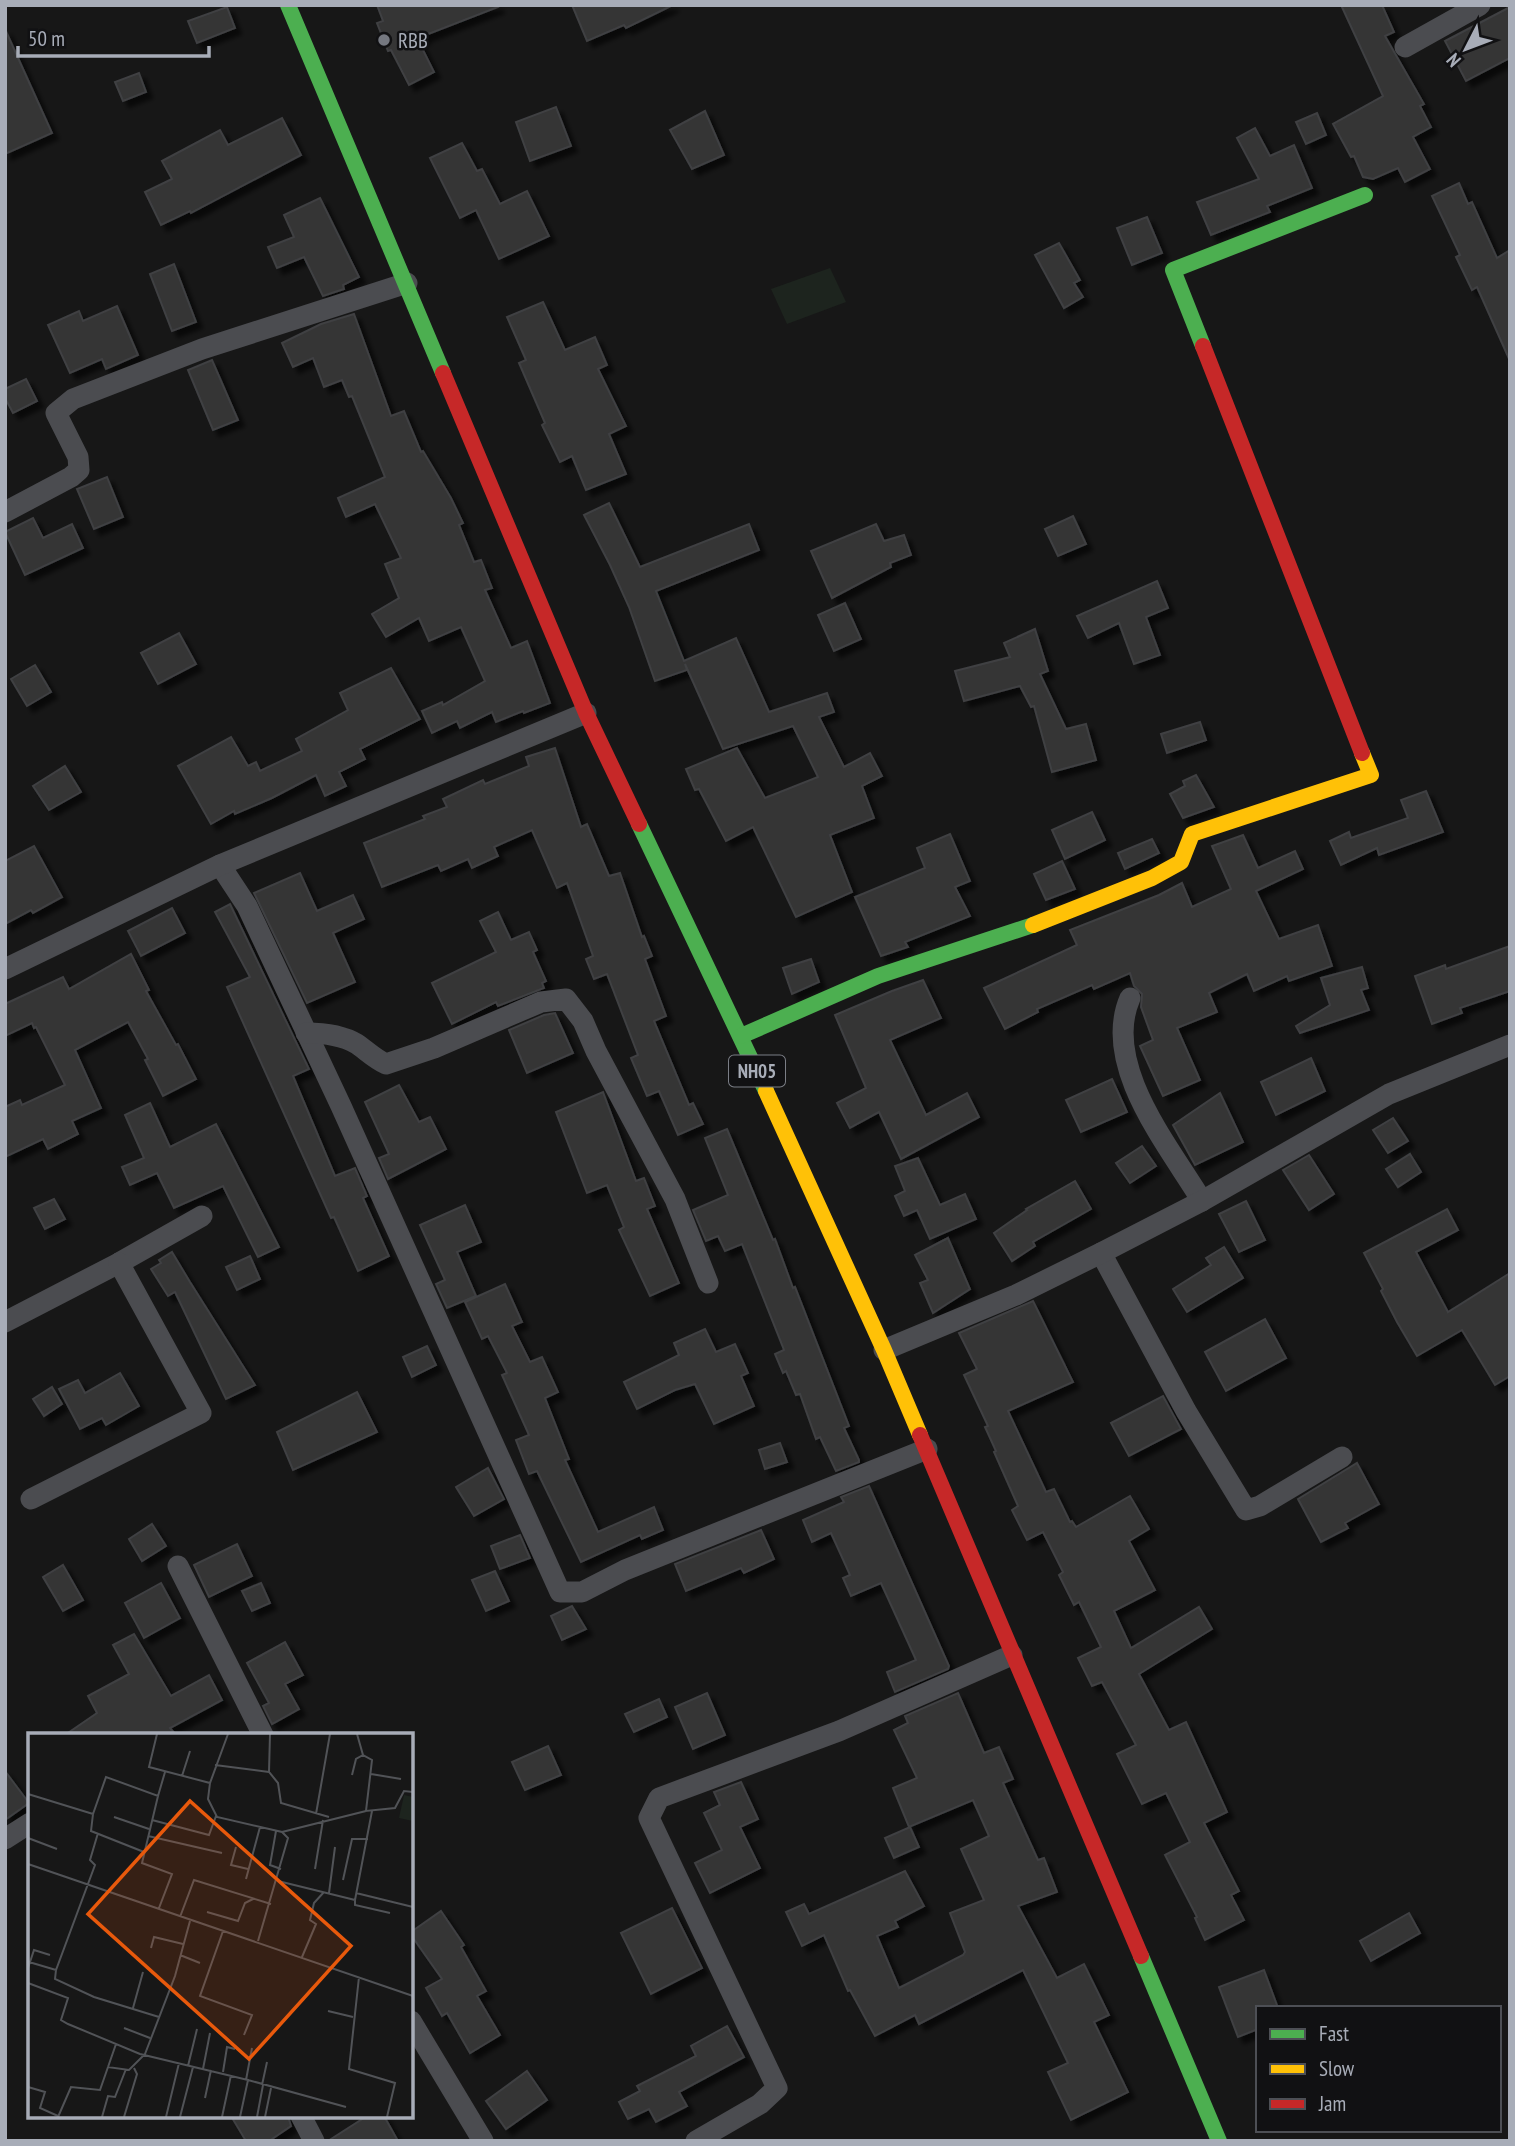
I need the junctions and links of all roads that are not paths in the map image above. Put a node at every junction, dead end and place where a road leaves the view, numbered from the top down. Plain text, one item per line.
1 (288, 5) edge
2 (1480, 5) edge
3 (1405, 47) dead end
4 (1366, 195) dead end
5 (407, 283) junction
6 (5, 512) edge
7 (586, 713) junction
8 (220, 865) junction
9 (6, 968) edge
10 (1130, 998) dead end
11 (306, 1033) junction
12 (741, 1036) junction
13 (1510, 1045) edge
14 (1202, 1201) junction
15 (202, 1216) dead end
16 (1101, 1254) junction
17 (119, 1263) junction
18 (708, 1283) dead end
19 (5, 1322) edge
20 (884, 1350) junction
21 (927, 1449) junction
22 (1342, 1457) dead end
23 (31, 1500) dead end
24 (178, 1566) dead end
25 (1012, 1656) junction
26 (262, 1733) edge
27 (28, 1824) edge
28 (5, 1839) edge
29 (413, 2024) edge
30 (302, 2118) edge
31 (314, 2141) edge
32 (483, 2141) edge
33 (696, 2141) edge
34 (1219, 2141) edge

1 - 5 main road, NH05
2 - 3 street
4 - 12 main road
5 - 6 street
5 - 7 main road, NH05
7 - 8 street
7 - 12 main road, NH05
8 - 9 street
8 - 11 street
10 - 14 street
11 - 18 street
11 - 21 street
12 - 20 main road, NH05
13 - 14 street
14 - 16 street
15 - 17 street
16 - 20 street
16 - 22 street
17 - 19 street
17 - 23 street
20 - 21 main road, NH05
21 - 25 main road, NH05
24 - 26 street
25 - 33 street
25 - 34 main road, NH05
27 - 28 street
29 - 32 street
30 - 31 street

